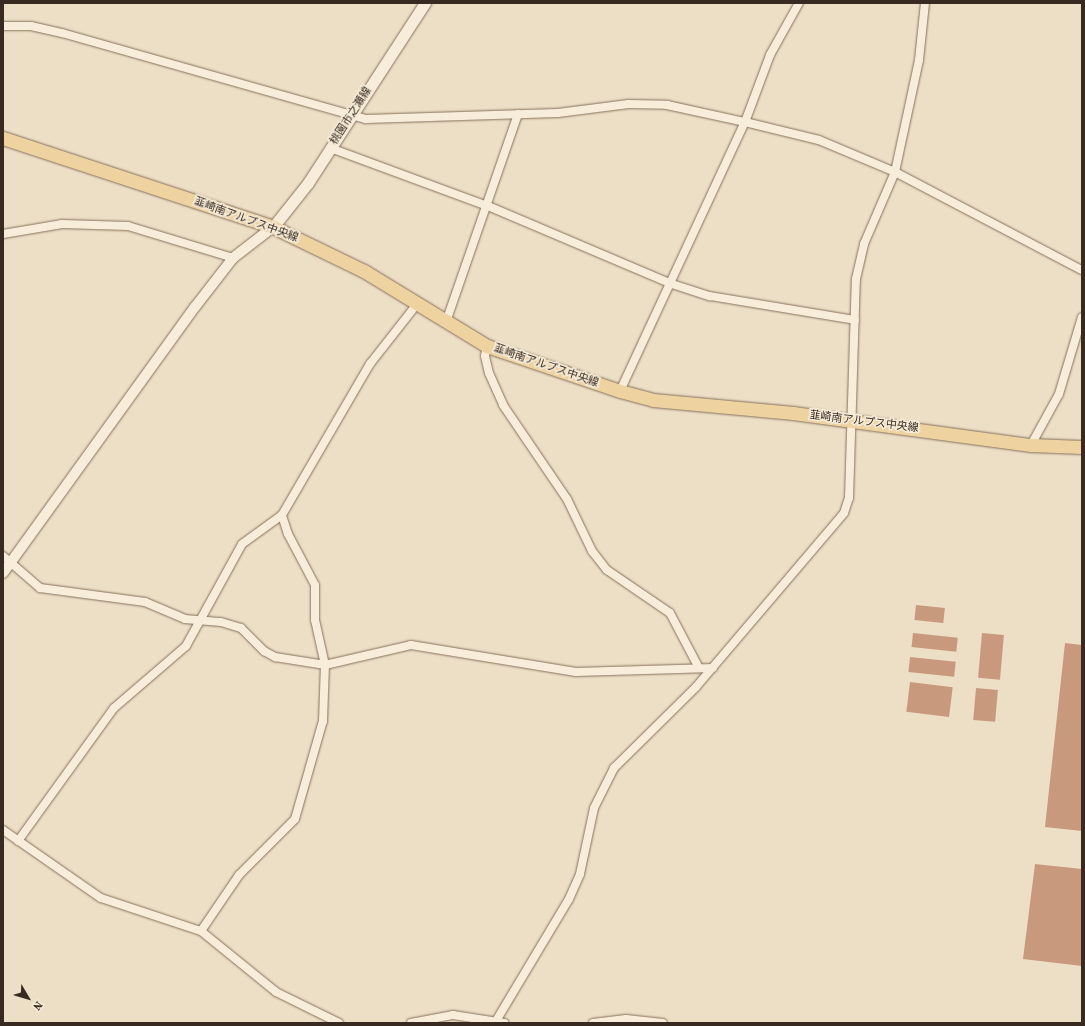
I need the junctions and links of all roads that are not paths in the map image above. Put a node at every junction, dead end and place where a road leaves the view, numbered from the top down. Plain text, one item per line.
1 (425, 3) edge
2 (799, 3) edge
3 (925, 3) edge
4 (3, 26) edge
5 (518, 114) junction
6 (350, 116) junction
7 (745, 122) junction
8 (3, 138) edge
9 (330, 148) junction
10 (895, 172) junction
11 (488, 206) junction
12 (273, 227) junction
13 (3, 234) edge
14 (233, 258) junction
15 (1082, 270) edge
16 (672, 284) junction
17 (417, 304) junction
18 (1082, 317) edge
19 (855, 320) junction
20 (446, 322) junction
21 (487, 346) junction
22 (620, 391) junction
23 (852, 420) junction
24 (1031, 445) junction
25 (1082, 447) edge
26 (282, 515) junction
27 (7, 559) edge
28 (3, 573) edge
29 (202, 622) junction
30 (325, 665) junction
31 (699, 668) junction
32 (713, 668) junction
33 (3, 830) edge
34 (18, 841) junction
35 (202, 931) junction
36 (500, 1022) edge
37 (339, 1023) edge
38 (411, 1023) edge
39 (593, 1023) edge
40 (663, 1023) edge

1 - 6 main road, 桃園市之瀬線
2 - 7 street
3 - 10 street
4 - 6 street
5 - 6 street
5 - 7 street
5 - 11 street
6 - 9 main road, 桃園市之瀬線
7 - 10 street
7 - 16 street
8 - 12 main road, 韮崎南アルプス中央線
9 - 11 street
9 - 12 main road, 桃園市之瀬線
10 - 15 street
10 - 19 street
11 - 16 street
11 - 20 street
12 - 14 street
12 - 17 main road, 韮崎南アルプス中央線
13 - 14 street
14 - 27 street
16 - 19 street
16 - 22 street
17 - 20 main road, 韮崎南アルプス中央線
17 - 26 street
18 - 24 street
19 - 23 street
20 - 21 main road, 韮崎南アルプス中央線
21 - 22 main road, 韮崎南アルプス中央線
21 - 31 street
22 - 23 main road, 韮崎南アルプス中央線
23 - 24 main road, 韮崎南アルプス中央線
23 - 32 street
24 - 25 main road, 韮崎南アルプス中央線
26 - 29 street
26 - 30 street
27 - 28 street
27 - 29 street
29 - 30 street
29 - 34 street
30 - 31 street
30 - 35 street
31 - 32 street
32 - 36 street
33 - 34 street
34 - 35 street
35 - 37 street
36 - 38 street
39 - 40 street

